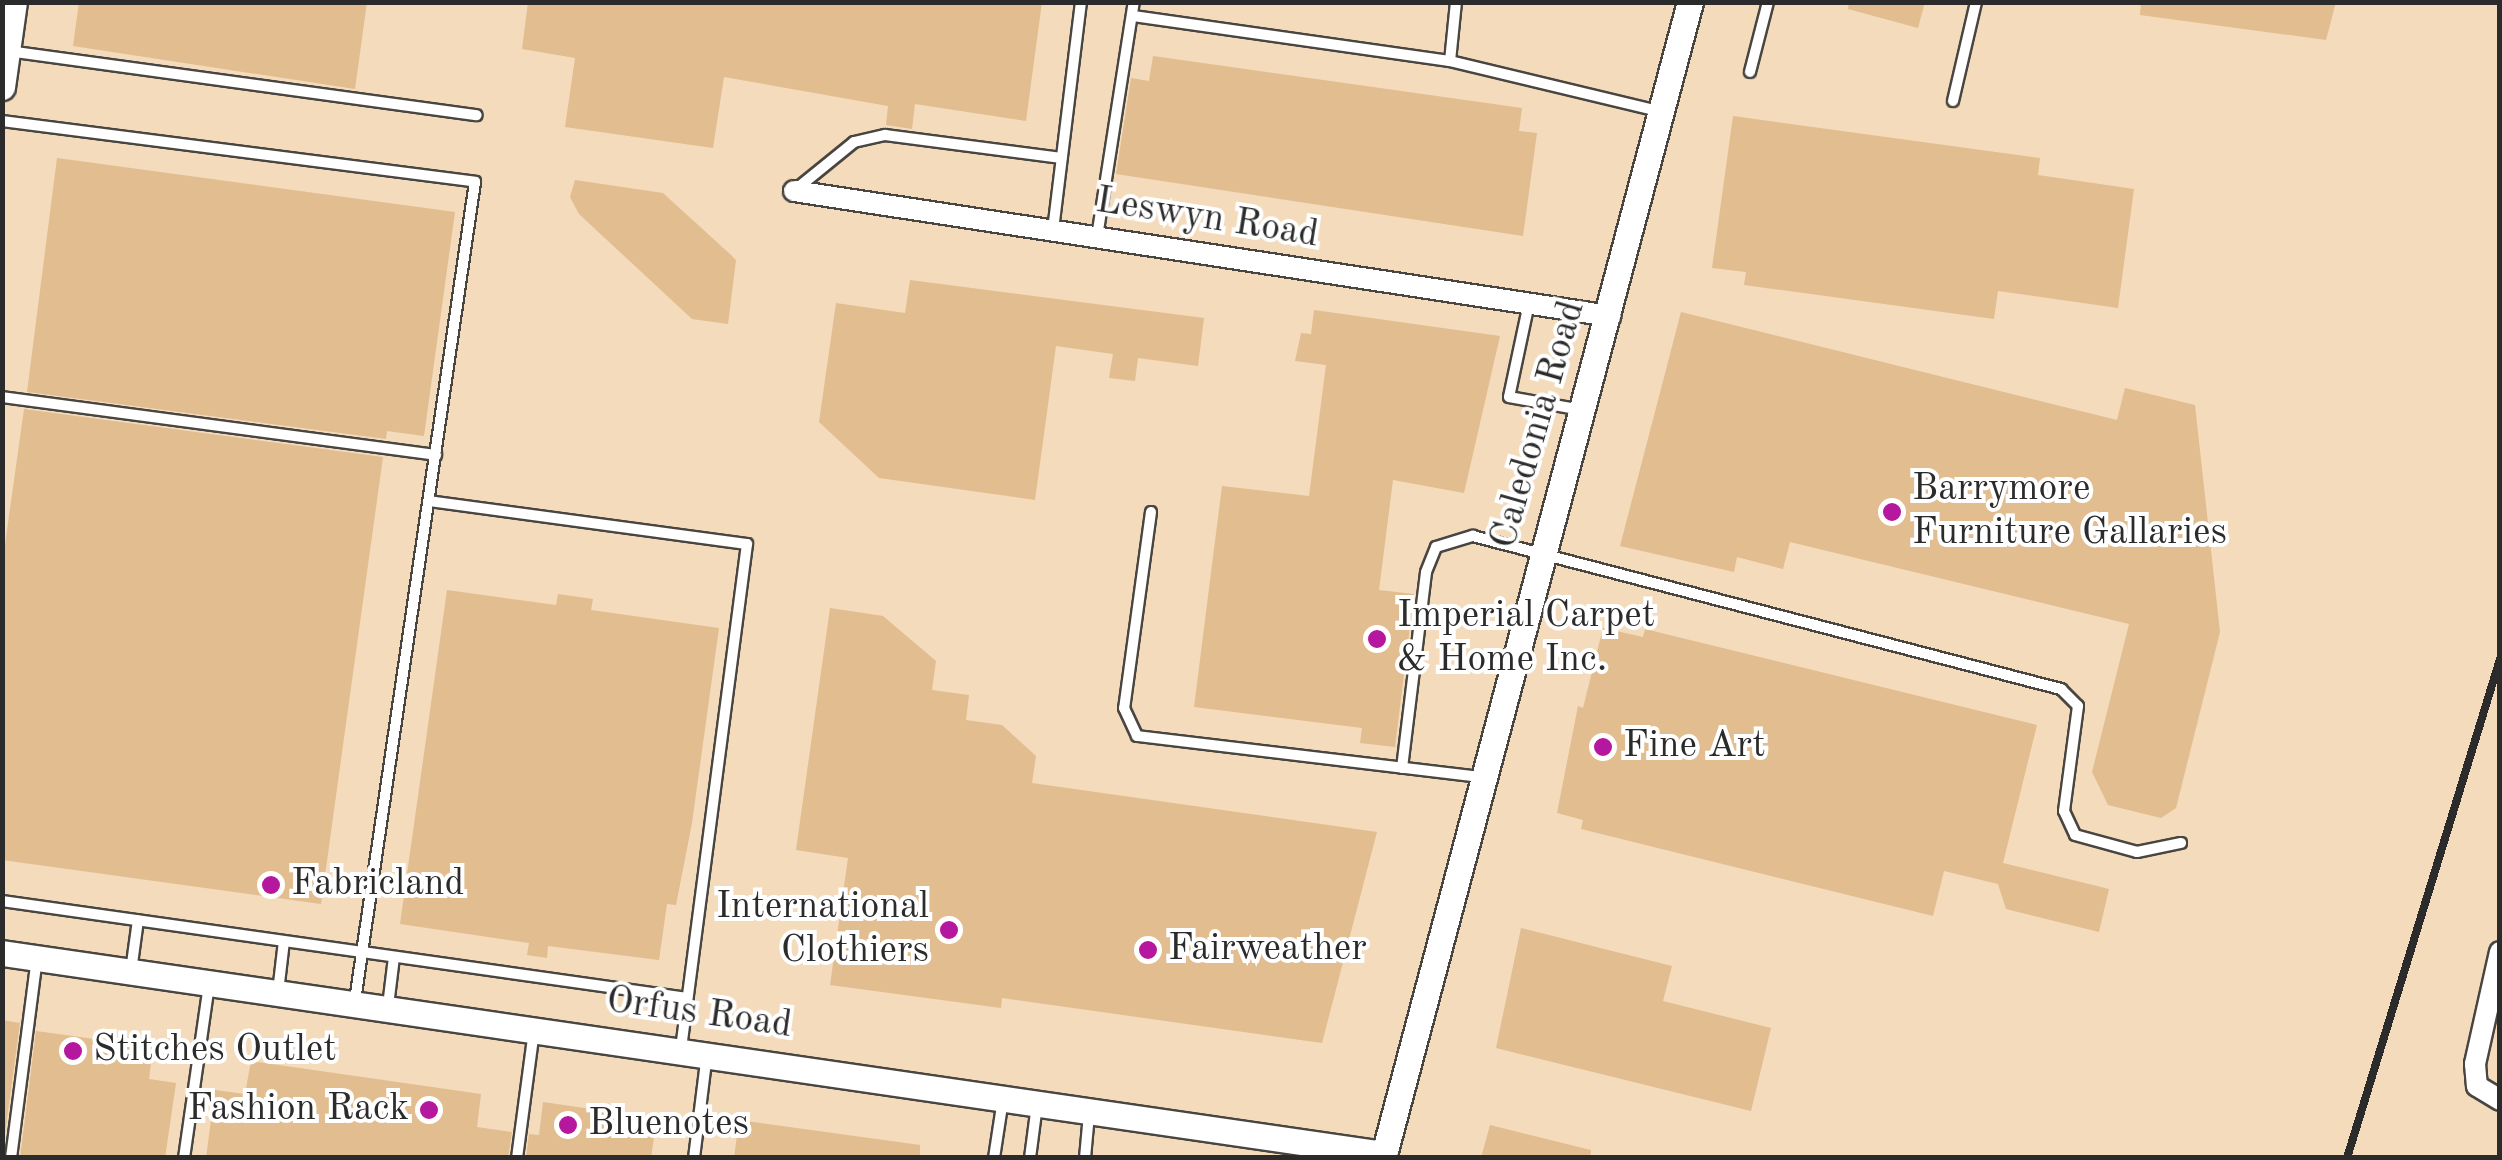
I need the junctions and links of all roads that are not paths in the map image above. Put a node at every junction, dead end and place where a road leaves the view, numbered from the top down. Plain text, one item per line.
1 (14, 2) edge
2 (1080, 2) edge
3 (1134, 2) edge
4 (1456, 2) edge
5 (1690, 2) edge
6 (1768, 2) edge
7 (1976, 2) edge
8 (1133, 16) junction
9 (8, 51) junction
10 (1450, 61) junction
11 (1750, 72) dead end
12 (2, 87) edge
13 (1953, 101) dead end
14 (1662, 112) junction
15 (477, 115) dead end
16 (2, 121) edge
17 (1062, 158) junction
18 (794, 190) joint
19 (1053, 230) junction
20 (1097, 237) junction
21 (1529, 303) junction
22 (1610, 316) junction
23 (2, 397) edge
24 (1583, 410) junction
25 (436, 455) junction
26 (429, 501) junction
27 (1151, 512) dead end
28 (1543, 552) junction
29 (1402, 768) junction
30 (1480, 778) junction
31 (2181, 842) dead end
32 (2, 901) edge
33 (138, 920) junction
34 (284, 942) junction
35 (2500, 952) edge
36 (2, 953) edge
37 (362, 953) junction
38 (394, 957) junction
39 (37, 958) junction
40 (130, 972) junction
41 (210, 983) junction
42 (278, 992) junction
43 (687, 998) junction
44 (354, 1004) junction
45 (387, 1008) junction
46 (534, 1029) junction
47 (680, 1050) junction
48 (707, 1054) junction
49 (1004, 1096) junction
50 (1038, 1099) junction
51 (2500, 1100) edge
52 (1090, 1108) junction
53 (1383, 1156) edge
54 (12, 1158) edge
55 (184, 1158) edge
56 (518, 1158) edge
57 (694, 1158) edge
58 (994, 1158) edge
59 (1030, 1158) edge
60 (1085, 1158) edge

1 - 9 street
2 - 17 lane
3 - 8 lane
4 - 10 lane
5 - 14 street, Caledonia Road
6 - 11 lane
7 - 13 lane
8 - 10 lane
8 - 20 lane
9 - 12 street
9 - 15 lane
10 - 14 lane
14 - 22 street, Caledonia Road
16 - 25 lane
17 - 18 lane
17 - 19 lane
18 - 19 street, Leswyn Road
19 - 20 street, Leswyn Road
20 - 21 street, Leswyn Road
21 - 22 street, Leswyn Road
21 - 24 lane
22 - 24 street, Caledonia Road
23 - 25 lane
24 - 28 street, Caledonia Road
25 - 26 lane
26 - 37 lane
26 - 43 lane
27 - 29 lane
28 - 29 lane
28 - 30 street, Caledonia Road
28 - 31 lane
29 - 30 lane
30 - 53 street, Caledonia Road
32 - 33 lane
33 - 34 lane
33 - 40 lane
34 - 37 lane
34 - 42 lane
35 - 51 street
36 - 39 street, Orfus Road
37 - 38 lane
37 - 44 lane
38 - 43 lane
38 - 45 lane
39 - 40 street, Orfus Road
39 - 54 lane
40 - 41 street, Orfus Road
41 - 42 street, Orfus Road
41 - 55 lane
42 - 44 street, Orfus Road
43 - 47 lane
44 - 45 street, Orfus Road
45 - 46 street, Orfus Road
46 - 47 street, Orfus Road
46 - 56 lane
47 - 48 street, Orfus Road
48 - 49 street, Orfus Road
48 - 57 lane
49 - 50 street, Orfus Road
49 - 58 lane
50 - 52 street, Orfus Road
50 - 59 lane
52 - 53 street, Orfus Road
52 - 60 lane

